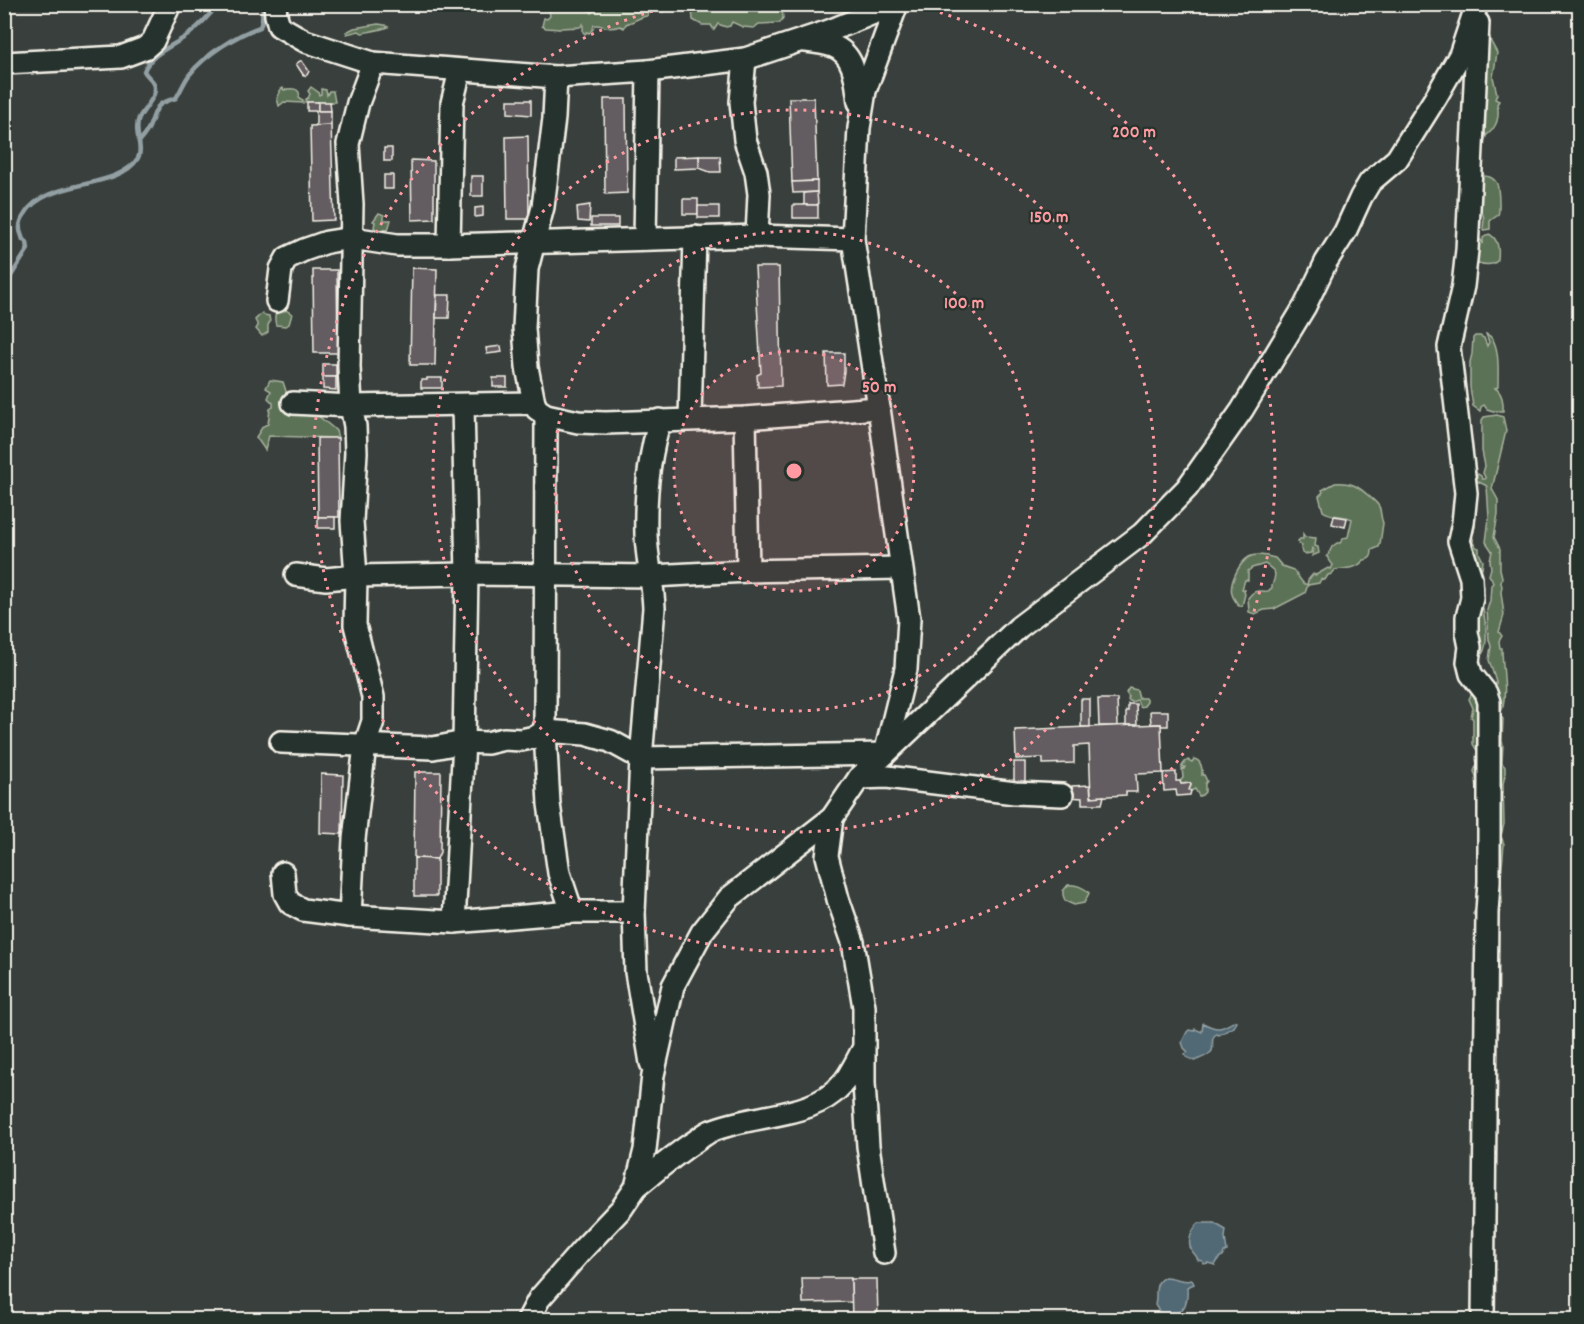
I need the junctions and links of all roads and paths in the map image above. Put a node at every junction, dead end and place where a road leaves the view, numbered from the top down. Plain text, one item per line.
1 (170, 4) edge
2 (275, 4) edge
3 (897, 4) edge
4 (1478, 4) edge
5 (802, 40) junction
6 (745, 59) junction
7 (4, 63) edge
8 (373, 63) junction
9 (460, 70) junction
10 (648, 71) junction
11 (556, 77) junction
12 (861, 115) junction
13 (758, 236) junction
14 (695, 237) junction
15 (352, 238) junction
16 (645, 239) junction
17 (853, 239) junction
18 (535, 242) junction
19 (449, 245) junction
20 (277, 302) dead end
21 (293, 404) dead end
22 (351, 406) junction
23 (463, 406) junction
24 (879, 408) junction
25 (540, 409) junction
26 (745, 418) junction
27 (660, 420) junction
28 (690, 420) junction
29 (901, 568) junction
30 (748, 572) junction
31 (467, 574) junction
32 (296, 575) dead end
33 (356, 576) junction
34 (546, 576) junction
35 (652, 576) junction
36 (545, 730) junction
37 (281, 742) dead end
38 (464, 742) junction
39 (365, 745) junction
40 (885, 754) junction
41 (641, 758) junction
42 (859, 778) junction
43 (1062, 795) dead end
44 (832, 818) junction
45 (283, 873) dead end
46 (572, 912) junction
47 (634, 912) junction
48 (350, 916) junction
49 (454, 922) junction
50 (864, 1048) junction
51 (653, 1075) junction
52 (636, 1186) junction
53 (884, 1252) dead end
54 (528, 1320) edge
55 (1483, 1320) edge

1 - 7 street
2 - 8 street
3 - 5 street
3 - 12 street
4 - 40 street
4 - 55 street
5 - 6 street
5 - 12 street
6 - 10 street
6 - 13 street
8 - 9 street
8 - 15 street
9 - 11 street
9 - 19 street
10 - 11 street
10 - 16 street
11 - 18 street
12 - 17 street
13 - 14 street
13 - 17 street
14 - 16 street
14 - 28 street
15 - 19 street
15 - 20 street
15 - 22 street
16 - 18 street
17 - 24 street
18 - 19 street
18 - 25 street
21 - 22 street
22 - 23 street
22 - 33 street
23 - 25 street
23 - 31 street
24 - 26 street
24 - 29 street
25 - 27 street
25 - 34 street
26 - 28 street
26 - 30 street
27 - 28 street
27 - 35 street
29 - 30 street
29 - 40 street
30 - 35 street
31 - 33 street
31 - 34 street
31 - 38 street
32 - 33 street
33 - 39 street
34 - 35 street
34 - 36 street
35 - 41 street
36 - 38 street
36 - 41 street
36 - 46 street
37 - 39 street
38 - 39 street
38 - 49 street
39 - 48 street
40 - 41 street
40 - 42 street
41 - 47 street
42 - 43 street
42 - 44 street
44 - 50 street
44 - 51 street
45 - 48 street
46 - 47 street
46 - 49 street
47 - 51 street
48 - 49 street
50 - 52 street
50 - 53 street
51 - 52 street
52 - 54 street

